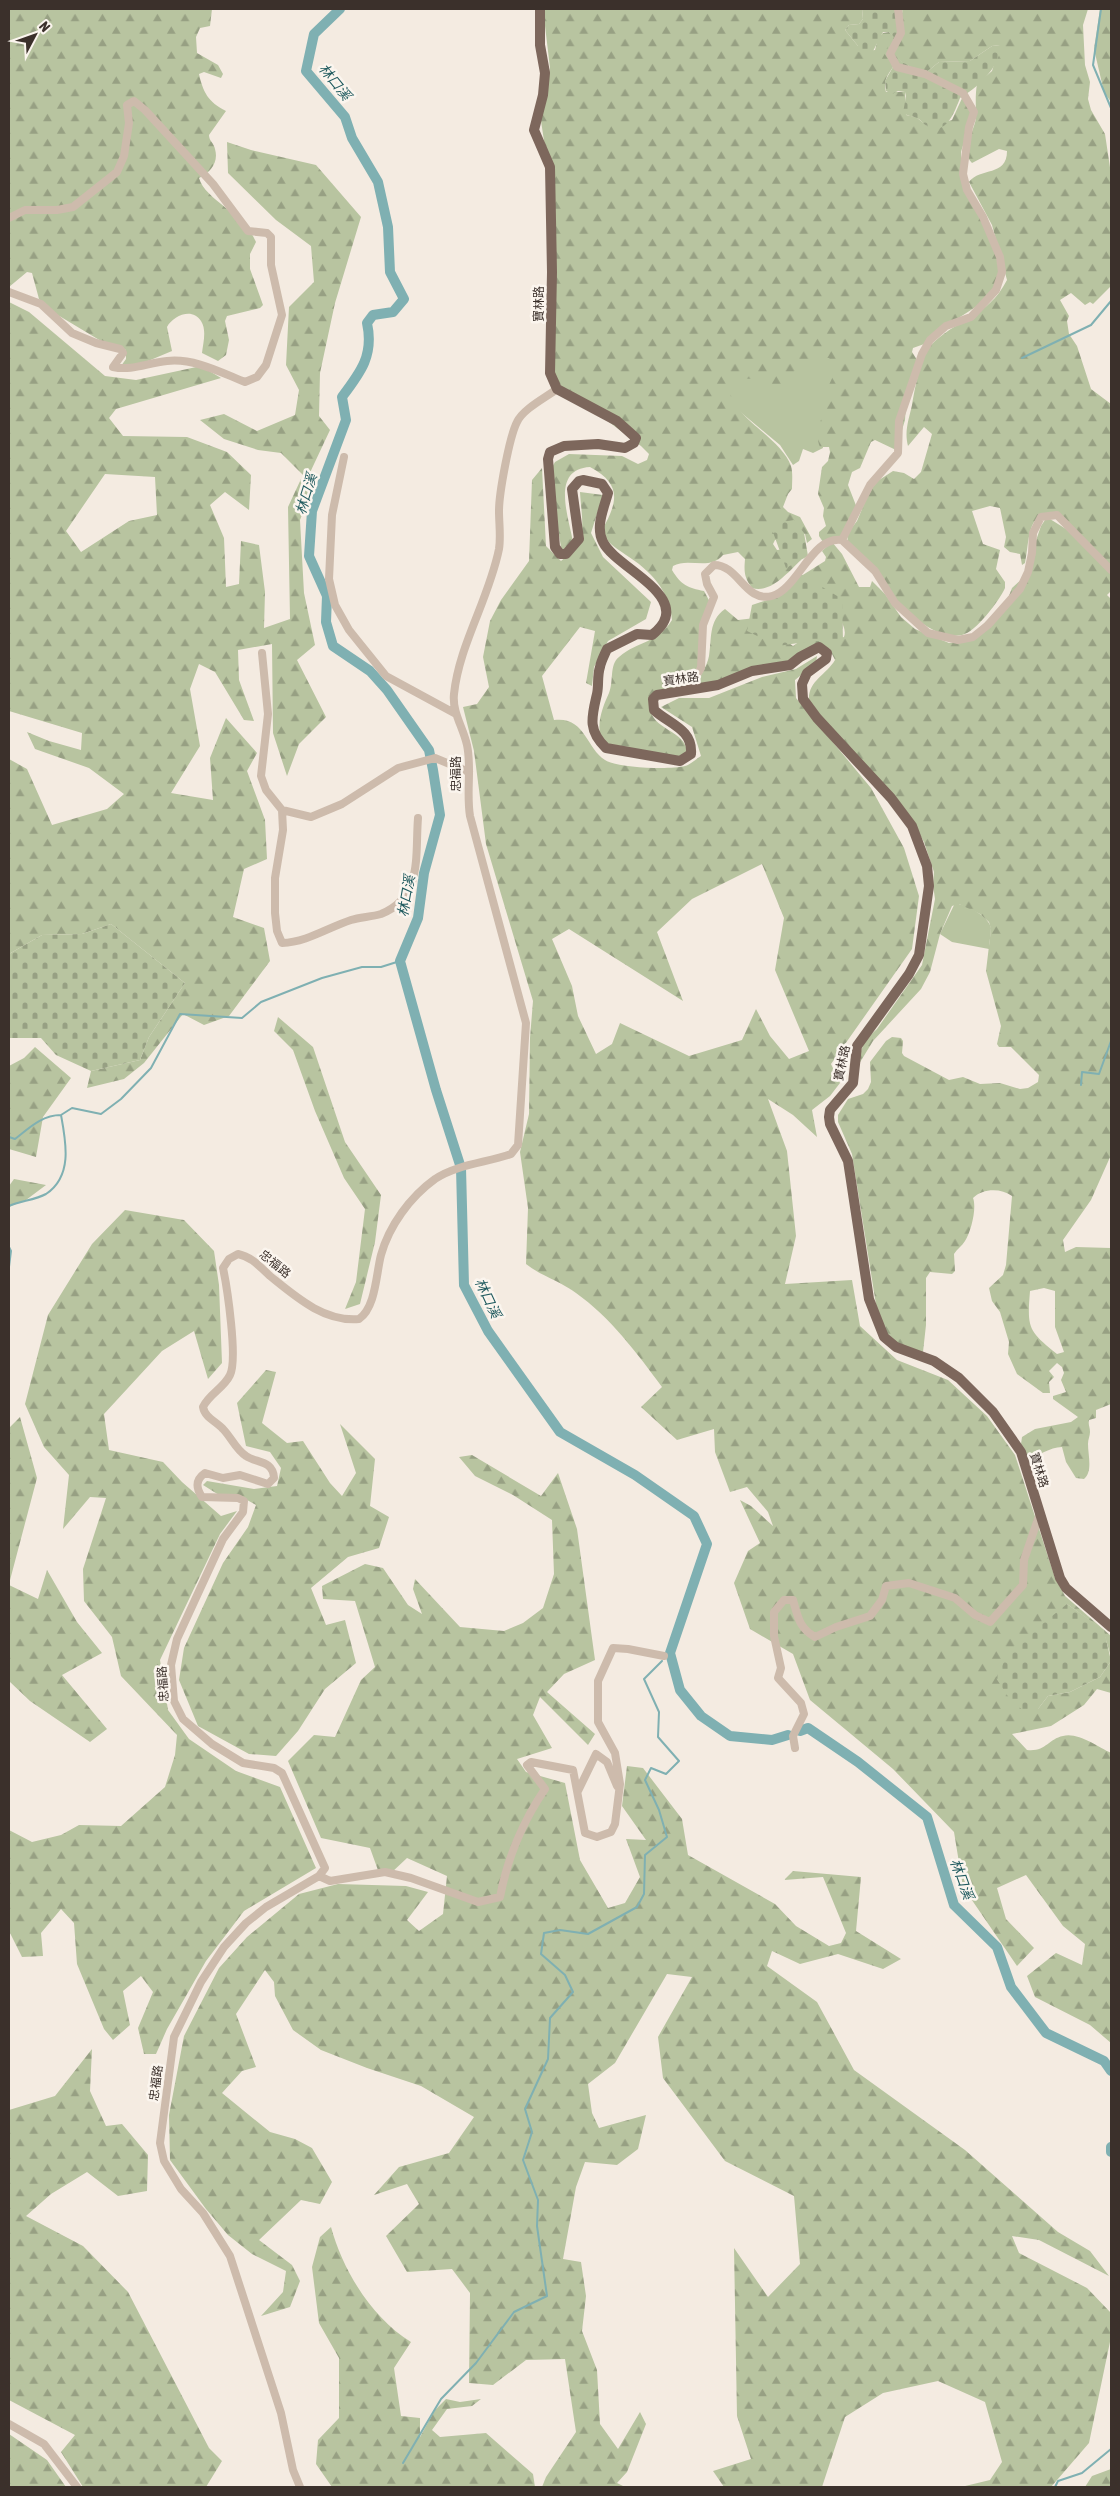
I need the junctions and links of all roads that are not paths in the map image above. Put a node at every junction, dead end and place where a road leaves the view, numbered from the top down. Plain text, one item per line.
1 (540, 9) edge
2 (898, 9) edge
3 (9, 218) edge
4 (9, 292) edge
5 (557, 389) junction
6 (344, 457) dead end
7 (842, 540) junction
8 (1111, 570) edge
9 (262, 653) dead end
10 (688, 690) junction
11 (456, 714) junction
12 (469, 772) junction
13 (282, 810) junction
14 (418, 818) dead end
15 (1040, 1512) junction
16 (1111, 1627) edge
17 (664, 1656) dead end
18 (795, 1748) dead end
19 (578, 1791) junction
20 (619, 1791) junction
21 (319, 1876) junction
22 (9, 2424) edge
23 (77, 2487) edge
24 (300, 2487) edge

1 - 5 main road, 寶林路
2 - 7 street
3 - 4 street
5 - 10 main road, 寶林路
5 - 11 street, 忠福路
6 - 11 street
7 - 8 street
7 - 10 street
9 - 13 street
10 - 15 main road, 寶林路
11 - 12 street, 忠福路
12 - 13 street
12 - 21 street, 忠福路
13 - 14 street
15 - 16 main road, 寶林路
15 - 18 street
17 - 20 street
19 - 20 street
19 - 20 street
19 - 21 street
21 - 24 street, 忠福路
22 - 23 street

